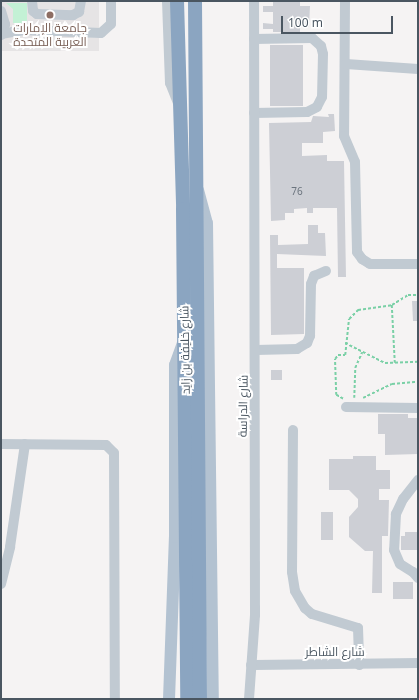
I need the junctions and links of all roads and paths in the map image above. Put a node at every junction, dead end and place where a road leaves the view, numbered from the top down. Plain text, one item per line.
1 (32, 1) edge
2 (81, 1) edge
3 (111, 1) edge
4 (167, 1) edge
5 (177, 1) edge
6 (195, 1) edge
7 (254, 1) edge
8 (345, 1) edge
9 (1, 11) edge
10 (1, 35) edge
11 (254, 39) junction
12 (346, 64) junction
13 (418, 69) edge
14 (179, 105) junction
15 (254, 113) junction
16 (198, 190) junction
17 (418, 264) edge
18 (326, 271) dead end
19 (418, 296) edge
20 (392, 305) junction
21 (184, 338) junction
22 (345, 343) junction
23 (256, 350) junction
24 (362, 352) junction
25 (418, 354) edge
26 (417, 362) edge
27 (394, 363) junction
28 (417, 382) junction
29 (354, 399) junction
30 (418, 400) edge
31 (346, 407) dead end
32 (418, 408) edge
33 (293, 430) dead end
34 (1, 444) edge
35 (25, 444) junction
36 (418, 480) edge
37 (418, 578) edge
38 (1, 584) edge
39 (418, 663) edge
40 (251, 664) junction
41 (359, 665) junction
42 (115, 699) edge
43 (169, 699) edge
44 (187, 699) edge
45 (200, 699) edge
46 (213, 699) edge
47 (249, 699) edge

1 - 2 street
3 - 10 street
4 - 14 street
5 - 14 highway, شارع خليفة بن زايد
6 - 16 highway, شارع خليفة بن زايد
7 - 11 street, شارع الدراسة
8 - 12 street
9 - 10 street
11 - 15 street, شارع الدراسة
11 - 15 street
12 - 13 street
12 - 17 street
14 - 21 highway, شارع خليفة بن زايد
15 - 23 street, شارع الدراسة
16 - 45 highway, شارع خليفة بن زايد
16 - 46 main road
18 - 23 street
19 - 20 path
20 - 22 path
20 - 27 path
21 - 43 main road
21 - 44 highway, شارع خليفة بن زايد
22 - 24 path
22 - 29 path
23 - 40 street, شارع الدراسة
24 - 27 path
24 - 29 path
25 - 26 path
26 - 27 path
26 - 28 path
28 - 29 path
28 - 30 path
31 - 32 street
33 - 41 street
34 - 35 street
35 - 38 street
35 - 42 street
36 - 37 street
39 - 41 street, شارع الشاطر
40 - 41 street, شارع الشاطر
40 - 47 street, شارع الدراسة

